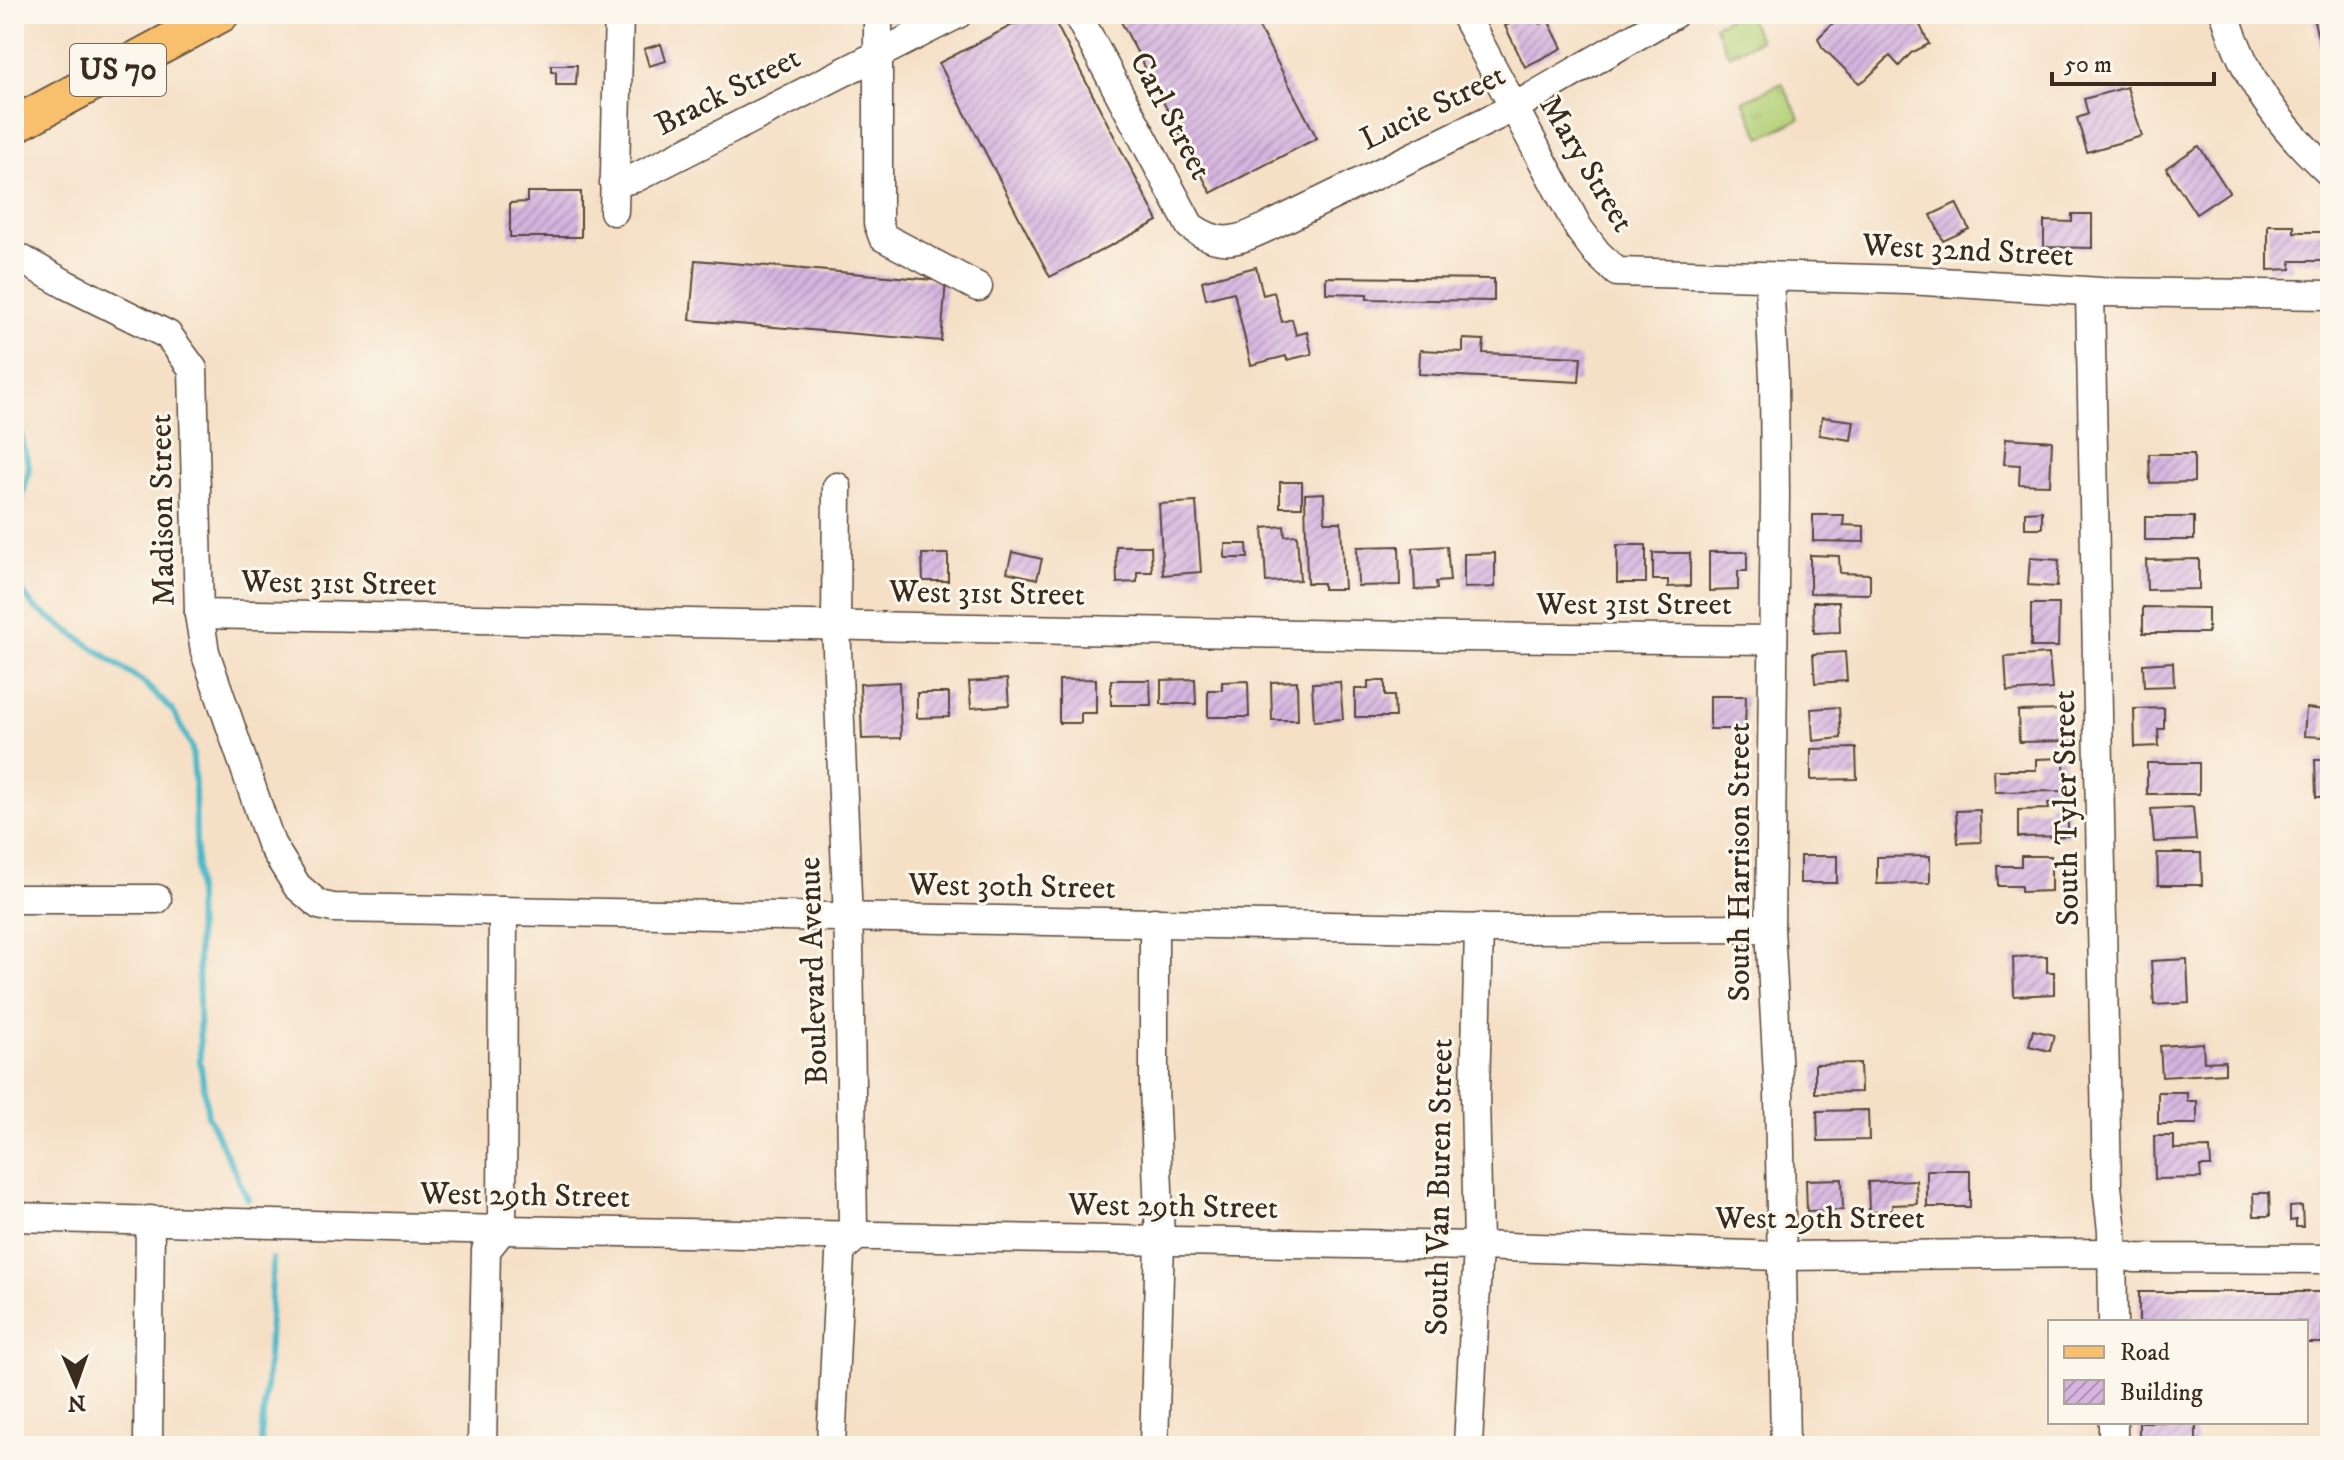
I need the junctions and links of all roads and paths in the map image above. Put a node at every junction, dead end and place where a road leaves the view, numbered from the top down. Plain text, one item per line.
1 (221, 14) edge
2 (619, 14) edge
3 (878, 14) edge
4 (958, 14) edge
5 (1077, 14) edge
6 (1464, 14) edge
7 (1674, 14) edge
8 (2225, 14) edge
9 (877, 55) junction
10 (1513, 108) junction
11 (14, 125) edge
12 (2330, 173) edge
13 (1212, 240) joint
14 (14, 255) edge
15 (1606, 263) joint
16 (1769, 278) junction
17 (978, 287) dead end
18 (2090, 292) junction
19 (2330, 295) edge
20 (837, 487) dead end
21 (199, 614) junction
22 (836, 625) junction
23 (1773, 640) junction
24 (277, 853) joint
25 (14, 899) edge
26 (157, 899) dead end
27 (503, 911) junction
28 (846, 917) junction
29 (1154, 922) junction
30 (1479, 928) junction
31 (1770, 928) junction
32 (14, 1217) edge
33 (150, 1220) junction
34 (502, 1230) junction
35 (857, 1236) junction
36 (1160, 1241) junction
37 (1478, 1246) junction
38 (2112, 1253) junction
39 (1780, 1256) junction
40 (2330, 1259) edge
41 (2113, 1320) edge
42 (2113, 1424) edge
43 (148, 1446) edge
44 (482, 1446) edge
45 (831, 1446) edge
46 (1154, 1446) edge
47 (1468, 1446) edge
48 (1785, 1446) edge
49 (2113, 1446) edge

1 - 11 main road, US 70
2 - 9 street, Brack Street
3 - 9 street
4 - 9 street, Brack Street
5 - 13 street, Carl Street
6 - 10 street, Mary Street
7 - 10 street, Lucie Street
8 - 12 street
9 - 17 street
10 - 13 street, Lucie Street
10 - 15 street, Mary Street
14 - 21 street, Madison Street
15 - 16 street, West 32nd Street
16 - 18 street, West 32nd Street
16 - 23 street, South Harrison Street
18 - 19 street, West 32nd Street
18 - 38 street, South Tyler Street
20 - 22 street, Boulevard Avenue
21 - 22 street, West 31st Street
21 - 24 street, Madison Street
22 - 23 street, West 31st Street
22 - 28 street, Boulevard Avenue
23 - 31 street, South Harrison Street
24 - 27 street, West 30th Street
25 - 26 street
27 - 28 street, West 30th Street
27 - 34 street
28 - 29 street, West 30th Street
28 - 35 street, Boulevard Avenue
29 - 30 street, West 30th Street
29 - 36 street
30 - 31 street, West 30th Street
30 - 37 street, South Van Buren Street
31 - 39 street, South Harrison Street
32 - 33 street, West 29th Street
33 - 34 street, West 29th Street
33 - 43 street
34 - 35 street, West 29th Street
34 - 44 street
35 - 36 street, West 29th Street
35 - 45 street
36 - 37 street, West 29th Street
36 - 46 street
37 - 39 street, West 29th Street
37 - 47 street, South Van Buren Street
38 - 39 street, West 29th Street
38 - 40 street, West 29th Street
38 - 41 street, South Tyler Street
39 - 48 street, South Harrison Street
42 - 49 street

